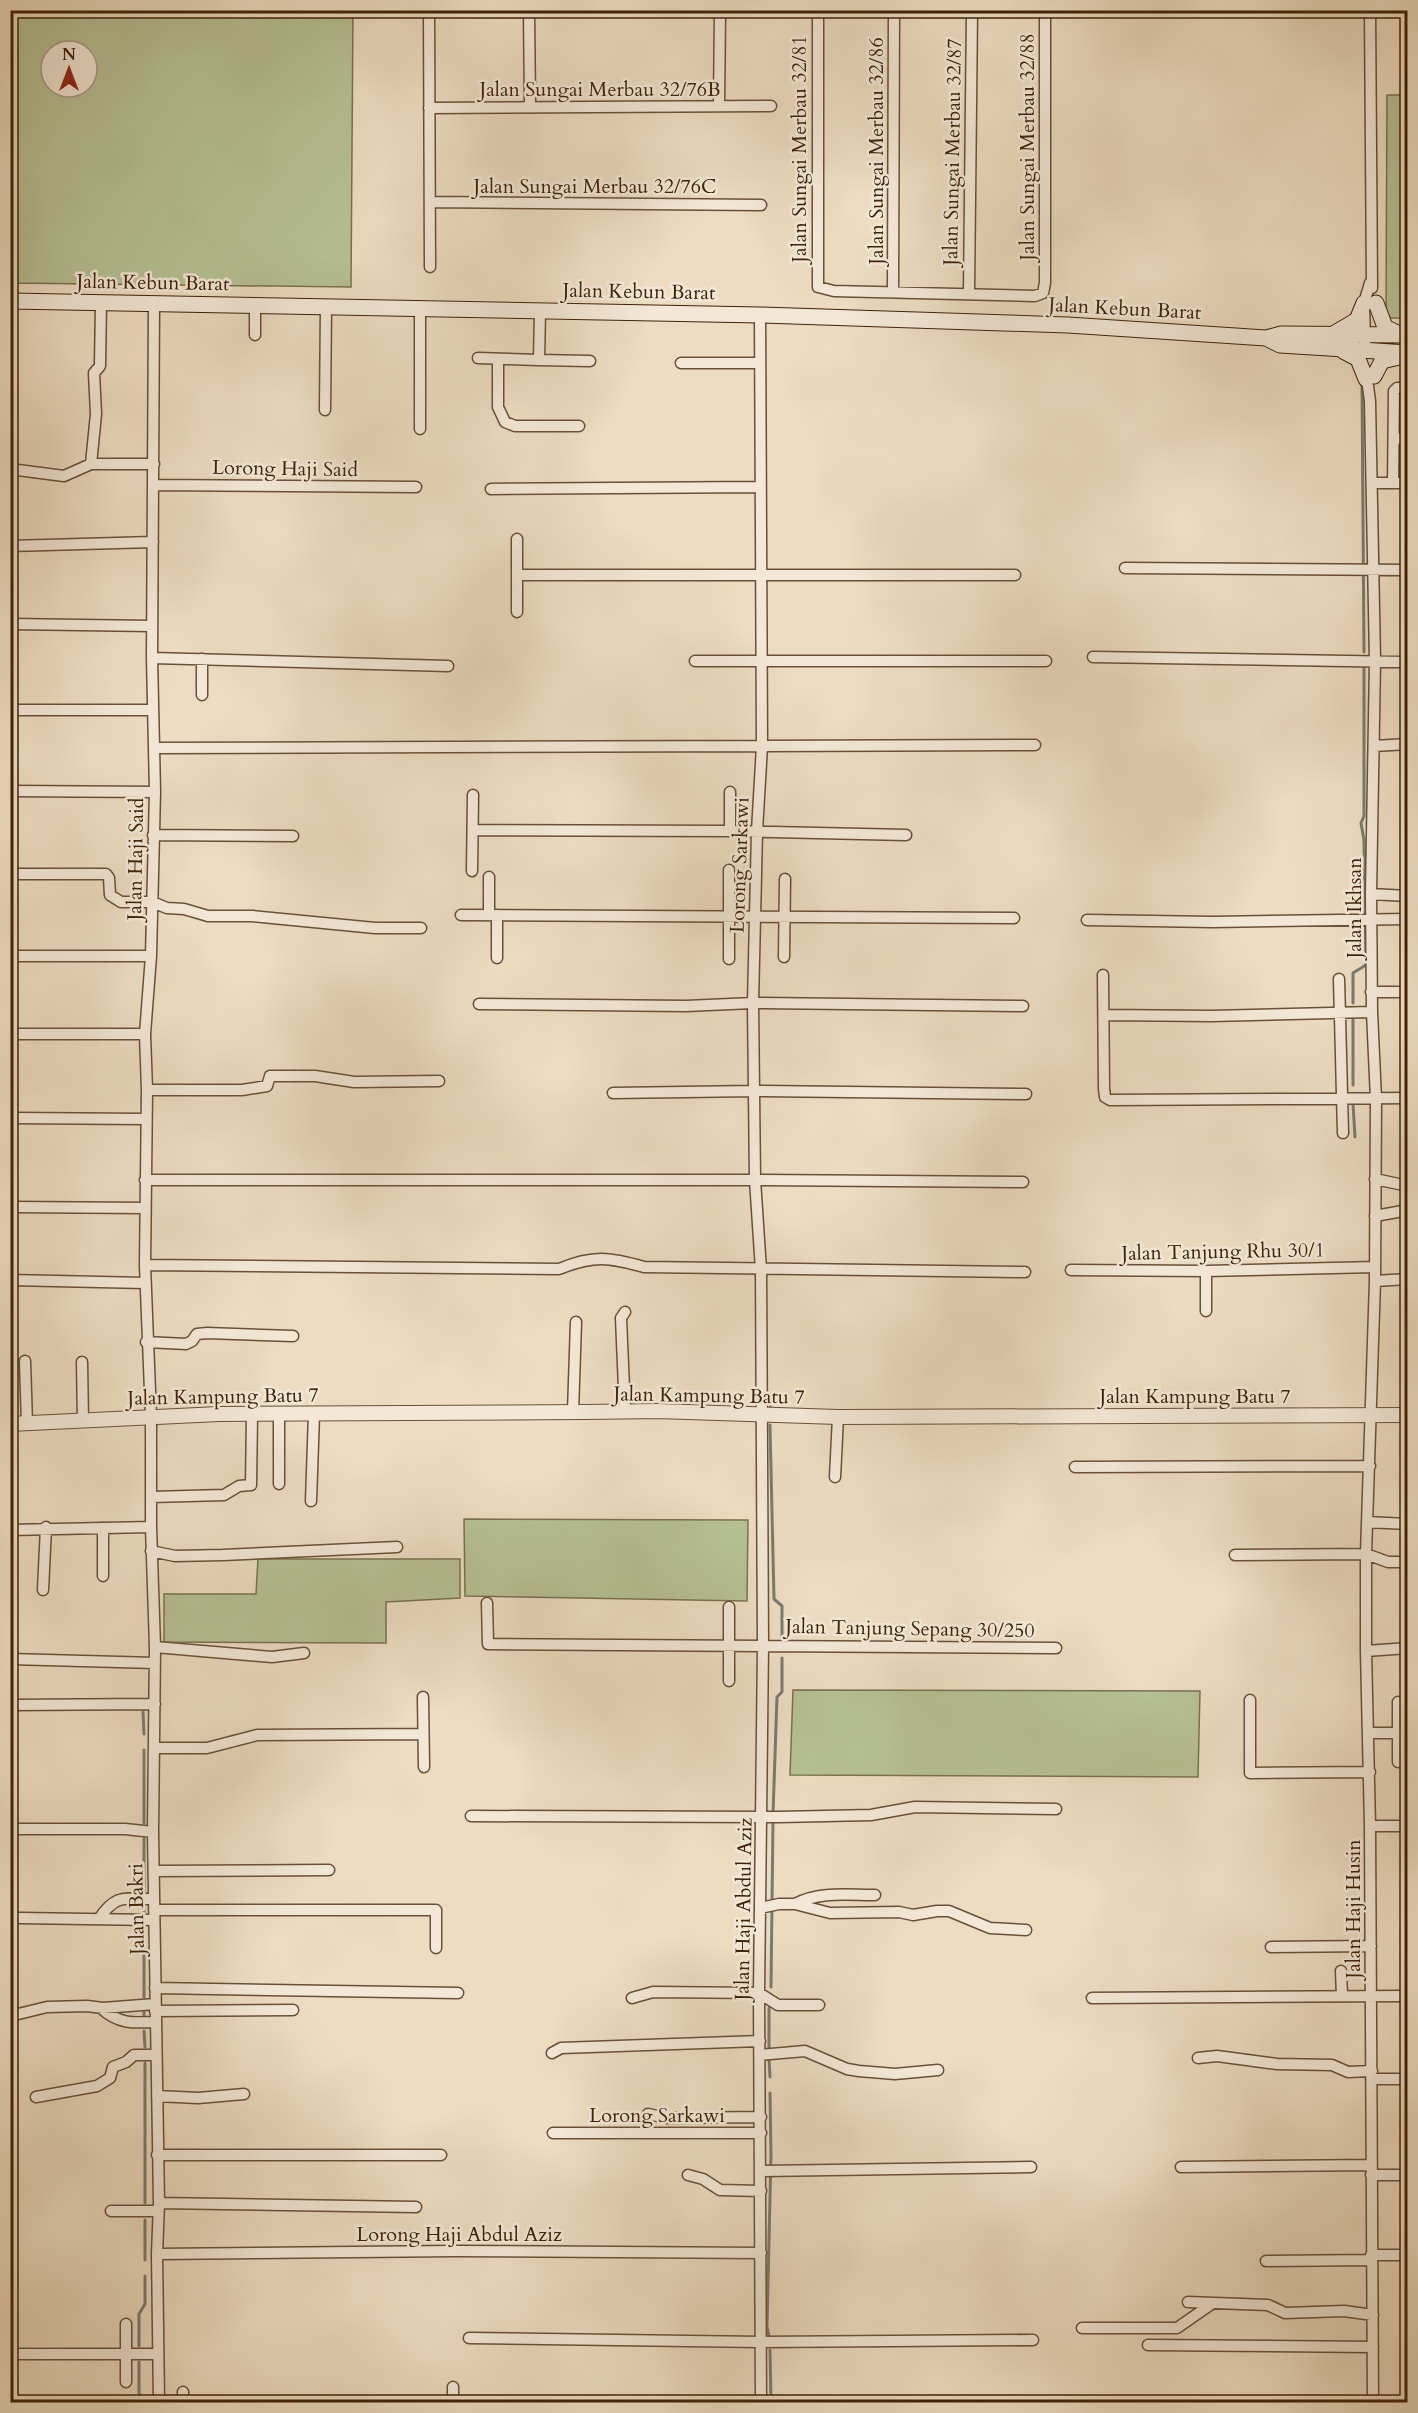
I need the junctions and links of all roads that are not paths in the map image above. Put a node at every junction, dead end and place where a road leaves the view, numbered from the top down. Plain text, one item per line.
1 (429, 10) edge
2 (529, 10) edge
3 (720, 10) edge
4 (818, 10) edge
5 (894, 10) edge
6 (972, 10) edge
7 (1046, 10) edge
8 (1370, 10) edge
9 (719, 106) junction
10 (771, 106) dead end
11 (530, 107) junction
12 (429, 108) junction
13 (430, 202) junction
14 (761, 205) dead end
15 (430, 267) dead end
16 (893, 291) junction
17 (969, 293) junction
18 (10, 301) edge
19 (101, 302) junction
20 (154, 303) junction
21 (1370, 303) junction
22 (255, 305) junction
23 (326, 306) junction
24 (420, 309) junction
25 (540, 310) junction
26 (760, 315) junction
27 (1333, 334) junction
28 (1370, 335) junction
29 (1407, 335) edge
30 (255, 336) dead end
31 (1266, 338) junction
32 (1326, 349) junction
33 (1370, 351) junction
34 (1407, 354) edge
35 (478, 358) dead end
36 (498, 359) junction
37 (539, 360) junction
38 (590, 361) dead end
39 (681, 363) dead end
40 (760, 363) junction
41 (1370, 377) junction
42 (1407, 388) edge
43 (325, 410) dead end
44 (579, 426) dead end
45 (420, 429) dead end
46 (1407, 438) edge
47 (1394, 439) junction
48 (91, 464) junction
49 (154, 464) junction
50 (10, 469) edge
51 (1372, 483) junction
52 (1393, 483) junction
53 (1407, 483) edge
54 (154, 485) junction
55 (416, 487) dead end
56 (760, 487) junction
57 (491, 489) dead end
58 (517, 539) dead end
59 (153, 542) junction
60 (10, 546) edge
61 (1125, 568) dead end
62 (1366, 570) junction
63 (1407, 570) edge
64 (761, 574) junction
65 (1015, 574) dead end
66 (517, 575) junction
67 (517, 612) dead end
68 (10, 624) edge
69 (152, 626) junction
70 (1093, 657) dead end
71 (152, 658) junction
72 (202, 659) junction
73 (695, 661) dead end
74 (1046, 661) dead end
75 (1375, 661) junction
76 (762, 662) junction
77 (1407, 662) edge
78 (448, 666) dead end
79 (202, 695) dead end
80 (10, 710) edge
81 (153, 710) junction
82 (1407, 744) edge
83 (762, 746) junction
84 (1035, 746) dead end
85 (1374, 746) junction
86 (154, 748) junction
87 (10, 791) edge
88 (155, 792) junction
89 (730, 792) dead end
90 (473, 795) dead end
91 (473, 830) junction
92 (730, 831) junction
93 (757, 831) junction
94 (153, 835) junction
95 (906, 835) dead end
96 (293, 836) dead end
97 (729, 870) dead end
98 (472, 871) dead end
99 (15, 874) dead end
100 (489, 877) dead end
101 (785, 879) dead end
102 (1371, 894) junction
103 (1407, 896) edge
104 (152, 902) junction
105 (461, 915) dead end
106 (493, 915) junction
107 (729, 917) junction
108 (755, 917) junction
109 (785, 917) junction
110 (1014, 918) dead end
111 (1367, 919) junction
112 (1407, 919) edge
113 (1087, 920) dead end
114 (421, 928) dead end
115 (10, 956) edge
116 (151, 956) junction
117 (784, 957) dead end
118 (497, 958) dead end
119 (729, 960) dead end
120 (1103, 975) dead end
121 (1339, 979) dead end
122 (1371, 992) junction
123 (1407, 992) edge
124 (753, 1003) junction
125 (479, 1004) dead end
126 (1023, 1006) dead end
127 (1344, 1012) junction
128 (1372, 1012) junction
129 (1104, 1015) junction
130 (10, 1034) edge
131 (145, 1034) junction
132 (439, 1081) dead end
133 (147, 1090) junction
134 (754, 1091) junction
135 (613, 1093) dead end
136 (1026, 1094) dead end
137 (1407, 1098) edge
138 (1343, 1099) junction
139 (1376, 1099) junction
140 (10, 1118) edge
141 (146, 1119) junction
142 (1343, 1133) dead end
143 (1375, 1179) junction
144 (145, 1180) junction
145 (755, 1180) junction
146 (1023, 1182) dead end
147 (1407, 1186) edge
148 (10, 1207) edge
149 (145, 1208) junction
150 (1407, 1210) edge
151 (1375, 1216) junction
152 (145, 1265) junction
153 (1375, 1267) junction
154 (761, 1270) junction
155 (1071, 1270) dead end
156 (1206, 1271) junction
157 (1025, 1272) dead end
158 (1407, 1279) edge
159 (10, 1280) edge
160 (1375, 1281) junction
161 (145, 1283) junction
162 (1206, 1311) dead end
163 (625, 1312) dead end
164 (576, 1322) dead end
165 (293, 1336) dead end
166 (146, 1342) junction
167 (25, 1360) dead end
168 (82, 1362) dead end
169 (573, 1412) junction
170 (625, 1412) junction
171 (252, 1414) junction
172 (279, 1414) junction
173 (314, 1414) junction
174 (1372, 1415) junction
175 (1407, 1415) edge
176 (151, 1416) junction
177 (761, 1416) junction
178 (838, 1417) junction
179 (83, 1420) junction
180 (10, 1424) edge
181 (27, 1424) junction
182 (1371, 1466) junction
183 (1074, 1467) dead end
184 (836, 1477) dead end
185 (279, 1485) dead end
186 (151, 1497) junction
187 (310, 1501) dead end
188 (1367, 1522) junction
189 (1407, 1524) edge
190 (46, 1527) junction
191 (151, 1527) junction
192 (103, 1528) junction
193 (10, 1530) edge
194 (397, 1546) dead end
195 (152, 1551) junction
196 (1235, 1554) dead end
197 (1366, 1554) junction
198 (1407, 1562) edge
199 (104, 1576) dead end
200 (43, 1590) dead end
201 (487, 1603) dead end
202 (729, 1607) dead end
203 (729, 1645) junction
204 (764, 1645) junction
205 (155, 1647) junction
206 (1056, 1648) dead end
207 (1407, 1648) edge
208 (1366, 1652) junction
209 (304, 1653) dead end
210 (10, 1659) edge
211 (155, 1663) junction
212 (729, 1681) dead end
213 (423, 1697) dead end
214 (1251, 1700) dead end
215 (1398, 1702) dead end
216 (155, 1704) junction
217 (10, 1705) edge
218 (1368, 1733) junction
219 (1403, 1733) edge
220 (423, 1734) junction
221 (155, 1748) junction
222 (1398, 1762) dead end
223 (424, 1767) dead end
224 (1370, 1772) junction
225 (1056, 1809) dead end
226 (471, 1816) dead end
227 (765, 1816) junction
228 (1371, 1826) junction
229 (1407, 1826) edge
230 (10, 1829) edge
231 (153, 1832) junction
232 (329, 1870) dead end
233 (154, 1871) junction
234 (875, 1895) dead end
235 (795, 1904) junction
236 (763, 1907) junction
237 (154, 1910) junction
238 (19, 1918) dead end
239 (99, 1919) junction
240 (1026, 1930) dead end
241 (1371, 1946) junction
242 (1271, 1947) dead end
243 (436, 1948) dead end
244 (1341, 1971) dead end
245 (155, 1988) junction
246 (458, 1993) dead end
247 (759, 1993) junction
248 (1342, 1996) junction
249 (1371, 1996) junction
250 (1407, 1996) edge
251 (632, 1998) dead end
252 (1092, 1998) dead end
253 (819, 2005) dead end
254 (101, 2008) junction
255 (293, 2010) dead end
256 (155, 2013) junction
257 (10, 2016) edge
258 (760, 2041) junction
259 (552, 2053) dead end
260 (767, 2054) junction
261 (156, 2055) junction
262 (1198, 2058) dead end
263 (938, 2070) dead end
264 (1372, 2075) junction
265 (1407, 2079) edge
266 (244, 2094) dead end
267 (157, 2096) junction
268 (36, 2097) dead end
269 (648, 2114) dead end
270 (761, 2117) junction
271 (553, 2133) dead end
272 (761, 2133) junction
273 (441, 2155) dead end
274 (157, 2156) junction
275 (1030, 2167) dead end
276 (1181, 2167) dead end
277 (1371, 2170) junction
278 (763, 2171) junction
279 (688, 2175) dead end
280 (1407, 2175) edge
281 (761, 2191) junction
282 (158, 2207) junction
283 (416, 2207) dead end
284 (111, 2211) dead end
285 (761, 2253) junction
286 (157, 2254) junction
287 (1407, 2255) edge
288 (1371, 2257) junction
289 (1266, 2261) dead end
290 (1188, 2302) dead end
291 (1213, 2303) junction
292 (1372, 2315) junction
293 (126, 2324) dead end
294 (1082, 2328) dead end
295 (469, 2338) dead end
296 (1033, 2340) dead end
297 (761, 2342) junction
298 (1148, 2344) dead end
299 (1372, 2347) junction
300 (10, 2354) edge
301 (158, 2354) junction
302 (126, 2355) junction
303 (126, 2382) dead end
304 (453, 2387) dead end
305 (159, 2403) edge
306 (453, 2403) edge
307 (761, 2403) edge
308 (1372, 2403) edge

1 - 12 street
2 - 11 street
3 - 9 street
4 - 16 street, Jalan Sungai Merbau 32/81
5 - 16 street, Jalan Sungai Merbau 32/86
6 - 17 street, Jalan Sungai Merbau 32/87
7 - 17 street, Jalan Sungai Merbau 32/88
8 - 21 street, Jalan Ikhsan
9 - 10 street, Jalan Sungai Merbau 32/76B
9 - 11 street, Jalan Sungai Merbau 32/76B
11 - 12 street, Jalan Sungai Merbau 32/76B
12 - 13 street
13 - 14 street, Jalan Sungai Merbau 32/76C
13 - 15 street
16 - 17 street
18 - 19 main road, Jalan Kebun Barat
19 - 20 main road, Jalan Kebun Barat
19 - 48 street
20 - 22 main road, Jalan Kebun Barat
20 - 49 street, Jalan Haji Said
21 - 27 main road
21 - 28 street, Jalan Ikhsan
21 - 29 main road
22 - 23 main road, Jalan Kebun Barat
22 - 30 street
23 - 24 main road, Jalan Kebun Barat
23 - 43 street
24 - 25 main road, Jalan Kebun Barat
24 - 45 street
25 - 26 main road, Jalan Kebun Barat
25 - 37 street
26 - 31 main road, Jalan Kebun Barat
26 - 40 street, Lorong Sarkawi
27 - 28 main road, Jalan Kebun Barat
27 - 31 main road, Jalan Kebun Barat
28 - 29 main road, Jalan Kebun Barat
28 - 33 street, Jalan Ikhsan
31 - 32 main road, Jalan Kebun Barat
32 - 33 main road, Jalan Kebun Barat
32 - 41 main road
33 - 34 main road, Jalan Kebun Barat
33 - 41 street, Jalan Ikhsan
34 - 41 main road
35 - 36 street
36 - 37 street
36 - 44 street
37 - 38 street
39 - 40 street
40 - 56 street, Lorong Sarkawi
41 - 51 street, Jalan Ikhsan
42 - 47 street
46 - 47 street
47 - 52 street
48 - 49 street
48 - 50 street
49 - 54 street, Jalan Haji Said
51 - 52 street
51 - 62 street, Jalan Ikhsan
52 - 53 street
54 - 55 street, Lorong Haji Said
54 - 59 street, Jalan Haji Said
56 - 57 street
56 - 64 street, Lorong Sarkawi
58 - 66 street
59 - 60 street
59 - 69 street, Jalan Haji Said
61 - 62 street
62 - 63 street
62 - 75 street, Jalan Ikhsan
64 - 65 street
64 - 66 street
64 - 76 street, Lorong Sarkawi
66 - 67 street
68 - 69 street
69 - 71 street, Jalan Haji Said
70 - 75 street
71 - 72 street
71 - 81 street, Jalan Haji Said
72 - 78 street
72 - 79 street
73 - 76 street
74 - 76 street
75 - 77 street
75 - 85 street, Jalan Ikhsan
76 - 83 street, Lorong Sarkawi
80 - 81 street
81 - 86 street, Jalan Haji Said
82 - 85 street
83 - 84 street
83 - 86 street
83 - 93 street, Lorong Sarkawi
85 - 102 street, Jalan Ikhsan
86 - 88 street, Jalan Haji Said
87 - 88 street
88 - 94 street, Jalan Haji Said
89 - 92 street
90 - 91 street
91 - 92 street
91 - 98 street
92 - 93 street
93 - 95 street
93 - 108 street, Lorong Sarkawi
94 - 96 street
94 - 104 street, Jalan Haji Said
97 - 107 street
99 - 104 street
100 - 106 street
101 - 109 street
102 - 103 street
102 - 111 street, Jalan Ikhsan
104 - 114 street
104 - 116 street, Jalan Haji Said
105 - 106 street
106 - 107 street
106 - 118 street
107 - 108 street
107 - 119 street
108 - 109 street
108 - 124 street, Lorong Sarkawi
109 - 110 street
109 - 117 street
111 - 112 street
111 - 113 street
111 - 122 street, Jalan Ikhsan
115 - 116 street
116 - 131 street, Jalan Haji Said
120 - 129 street
121 - 127 street
122 - 123 street
122 - 128 street, Jalan Ikhsan
124 - 125 street
124 - 126 street
124 - 134 street, Lorong Sarkawi
127 - 128 street
127 - 129 street
127 - 138 street
128 - 139 street, Jalan Ikhsan
129 - 138 street
130 - 131 street
131 - 133 street, Jalan Haji Said
132 - 133 street
133 - 141 street, Jalan Haji Said
134 - 135 street
134 - 136 street
134 - 145 street, Lorong Sarkawi
137 - 139 street
138 - 139 street
138 - 142 street
139 - 143 street, Jalan Ikhsan
140 - 141 street
141 - 144 street, Jalan Haji Said
143 - 147 street
143 - 151 street, Jalan Ikhsan
144 - 145 street
144 - 149 street, Jalan Haji Said
145 - 146 street
145 - 154 street, Lorong Sarkawi
148 - 149 street
149 - 152 street, Jalan Haji Said
150 - 151 street
151 - 153 street, Jalan Ikhsan
152 - 154 street
152 - 161 street, Jalan Haji Said
153 - 156 street, Jalan Tanjung Rhu 30/1
153 - 160 street, Jalan Ikhsan
154 - 157 street
154 - 177 street, Lorong Sarkawi
155 - 156 street, Jalan Tanjung Rhu 30/1
156 - 162 street
158 - 160 street
159 - 161 street
160 - 174 street, Jalan Ikhsan
161 - 166 street, Jalan Haji Said
163 - 170 street
164 - 169 street
165 - 166 street
166 - 176 street, Jalan Haji Said
167 - 181 street
168 - 179 street
169 - 170 street, Jalan Kampung Batu 7
169 - 173 street, Jalan Kampung Batu 7
170 - 177 street, Jalan Kampung Batu 7
171 - 172 street, Jalan Kampung Batu 7
171 - 176 street, Jalan Kampung Batu 7
171 - 186 street
172 - 173 street, Jalan Kampung Batu 7
172 - 185 street
173 - 187 street
174 - 175 street, Jalan Kampung Batu 7
174 - 178 street, Jalan Kampung Batu 7
174 - 182 street, Jalan Haji Husin
176 - 179 street, Jalan Kampung Batu 7
176 - 186 street, Jalan Bakri
177 - 178 street, Jalan Kampung Batu 7
177 - 204 street, Jalan Haji Abdul Aziz
178 - 184 street
179 - 181 street, Jalan Kampung Batu 7
180 - 181 street, Jalan Kampung Batu 7
182 - 183 street
182 - 188 street, Jalan Haji Husin
186 - 191 street, Jalan Bakri
188 - 189 street
188 - 197 street, Jalan Haji Husin
190 - 192 street
190 - 193 street
190 - 200 street
191 - 192 street
191 - 195 street, Jalan Bakri
192 - 199 street
194 - 195 street
195 - 205 street, Jalan Bakri
196 - 197 street
197 - 198 street
197 - 208 street, Jalan Haji Husin
201 - 203 street, Jalan Tanjung Sepang 30/250
202 - 203 street
203 - 204 street, Jalan Tanjung Sepang 30/250
203 - 212 street
204 - 206 street, Jalan Tanjung Sepang 30/250
204 - 227 street, Jalan Haji Abdul Aziz
205 - 209 street
205 - 211 street, Jalan Bakri
207 - 208 street
208 - 218 street, Jalan Haji Husin
210 - 211 street
211 - 216 street, Jalan Bakri
213 - 220 street
214 - 224 street
215 - 219 street
216 - 217 street
216 - 221 street, Jalan Bakri
218 - 219 street
218 - 224 street, Jalan Haji Husin
219 - 222 street
220 - 221 street
220 - 223 street
221 - 231 street, Jalan Bakri
224 - 228 street, Jalan Haji Husin
225 - 227 street
226 - 227 street
227 - 236 street, Jalan Haji Abdul Aziz
228 - 229 street
228 - 241 street, Jalan Haji Husin
230 - 231 street
231 - 233 street, Jalan Bakri
232 - 233 street
233 - 237 street, Jalan Bakri
234 - 235 street
235 - 236 street
235 - 240 street
236 - 247 street, Jalan Haji Abdul Aziz
237 - 239 street
237 - 239 street
237 - 243 street
237 - 245 street, Jalan Bakri
238 - 239 street
241 - 242 street
241 - 249 street, Jalan Haji Husin
244 - 248 street
245 - 246 street
245 - 256 street, Jalan Bakri
247 - 251 street
247 - 253 street
247 - 258 street, Jalan Haji Abdul Aziz
248 - 249 street
248 - 252 street
249 - 250 street
249 - 264 street, Jalan Haji Husin
254 - 256 street
254 - 256 street
254 - 257 street
255 - 256 street
256 - 261 street, Jalan Bakri
258 - 259 street
258 - 260 street, Jalan Haji Abdul Aziz
260 - 263 street
260 - 270 street, Jalan Haji Abdul Aziz
261 - 267 street, Jalan Bakri
261 - 268 street
262 - 264 street
264 - 265 street
264 - 277 street, Jalan Haji Husin
266 - 267 street
267 - 274 street, Jalan Bakri
269 - 270 street
270 - 272 street, Jalan Haji Abdul Aziz
271 - 272 street, Lorong Sarkawi
272 - 278 street, Jalan Haji Abdul Aziz
273 - 274 street
274 - 282 street, Jalan Bakri
275 - 278 street
276 - 277 street
277 - 280 street
277 - 288 street, Jalan Haji Husin
278 - 281 street, Jalan Haji Abdul Aziz
279 - 281 street
281 - 285 street, Jalan Haji Abdul Aziz
282 - 283 street
282 - 284 street
282 - 286 street, Jalan Bakri
285 - 286 street, Lorong Haji Abdul Aziz
285 - 297 street, Jalan Haji Abdul Aziz
286 - 301 street, Jalan Bakri
287 - 288 street
288 - 289 street
288 - 292 street, Jalan Haji Husin
290 - 291 street
291 - 292 street
291 - 294 street
292 - 299 street, Jalan Haji Husin
293 - 302 street
295 - 297 street
296 - 297 street
297 - 307 street, Jalan Haji Abdul Aziz
298 - 299 street
299 - 308 street, Jalan Haji Husin
300 - 302 street
301 - 302 street
301 - 305 street, Jalan Bakri
302 - 303 street
304 - 306 street

